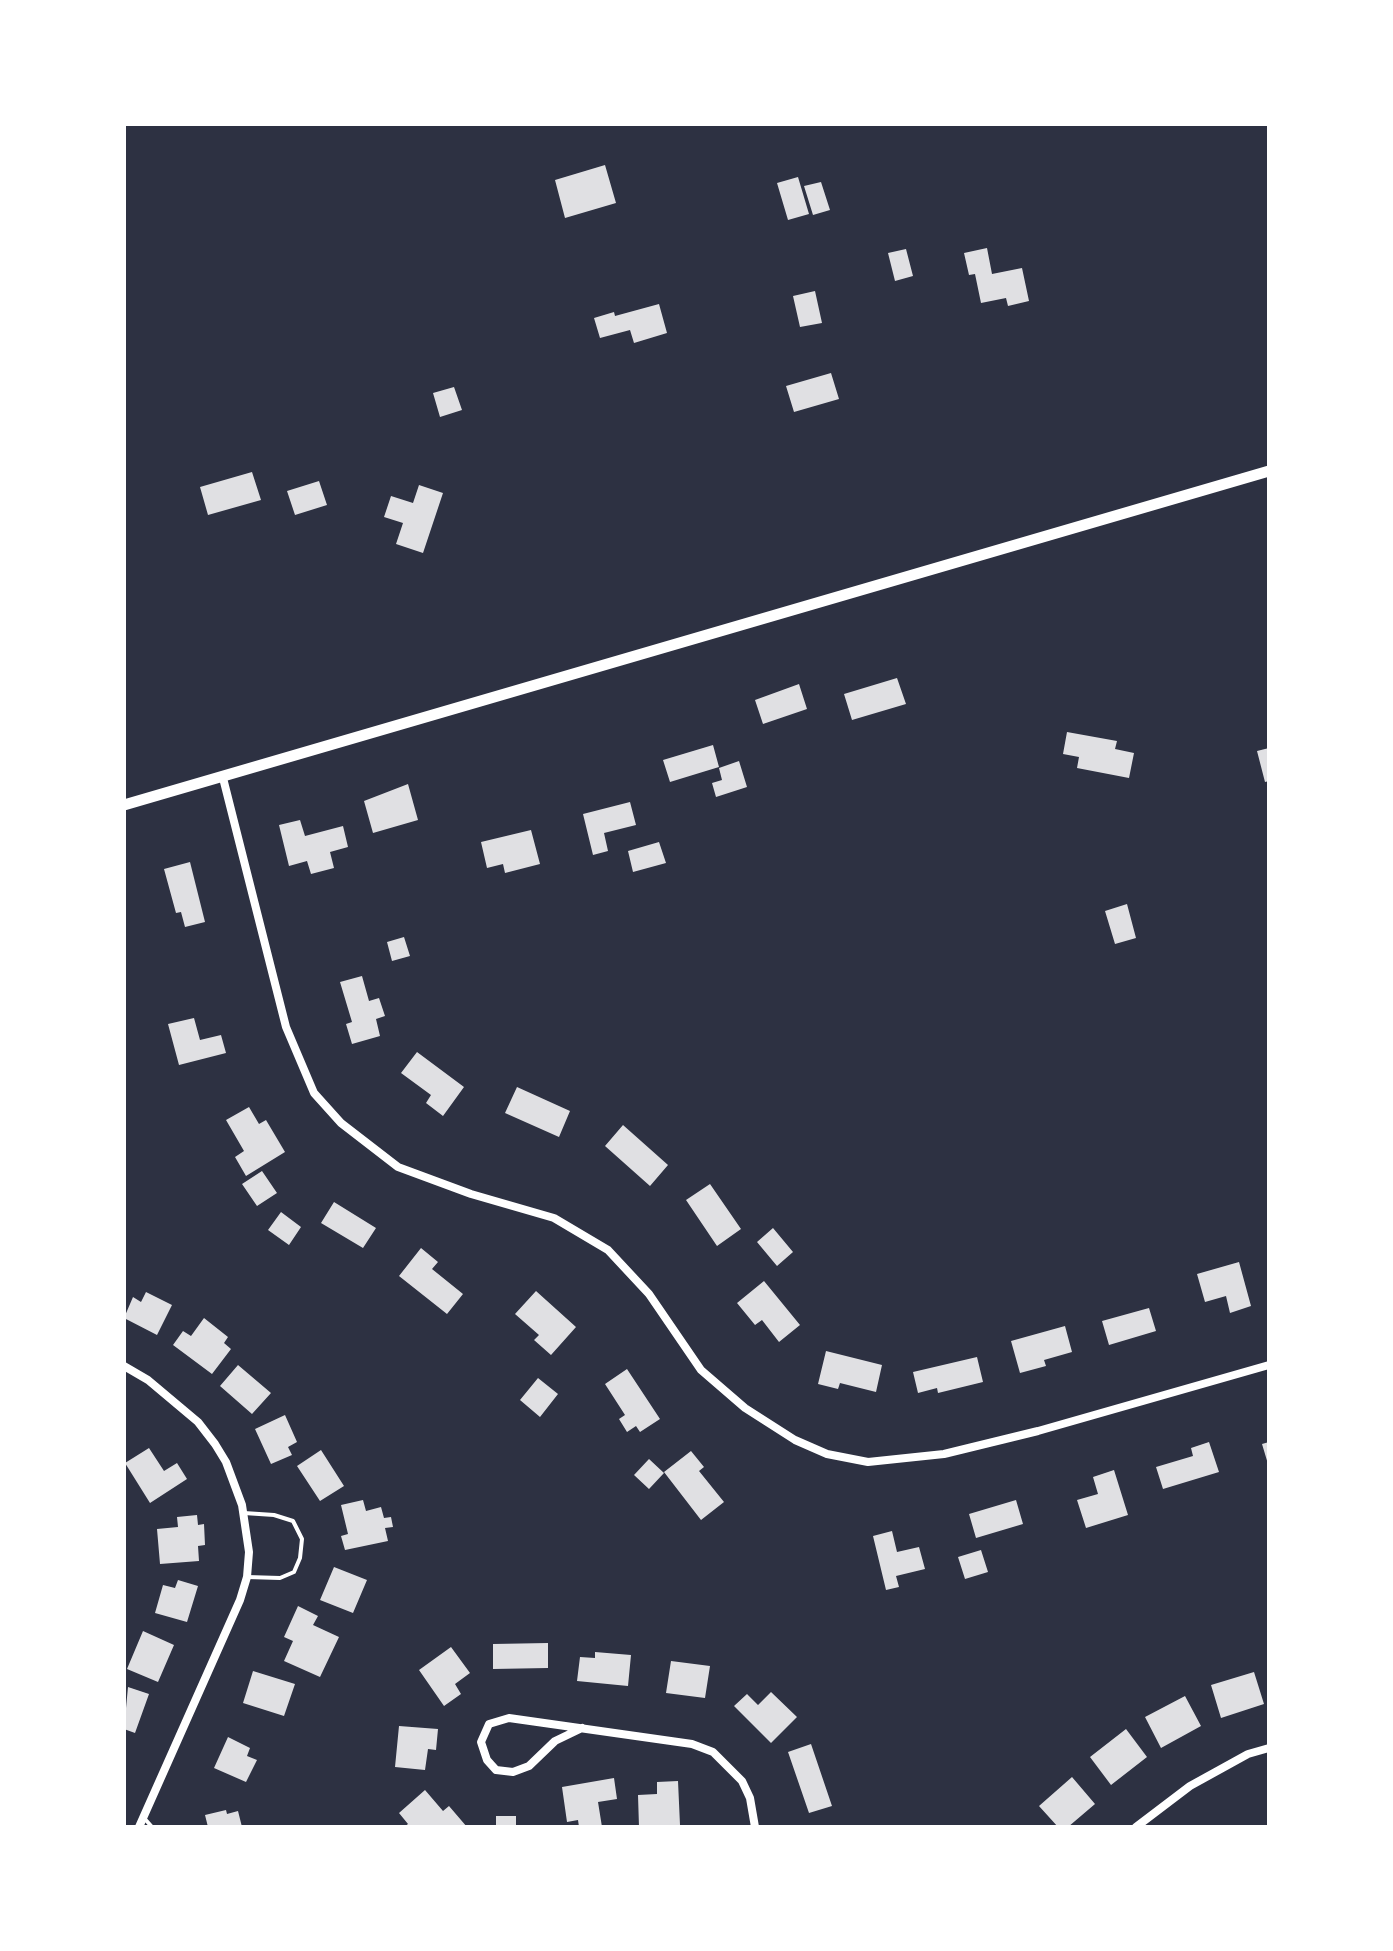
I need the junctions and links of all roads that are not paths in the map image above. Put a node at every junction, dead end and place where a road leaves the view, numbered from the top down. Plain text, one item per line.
1 (1269, 471) edge
2 (223, 778) junction
3 (124, 805) edge
4 (1269, 1365) edge
5 (124, 1366) edge
6 (244, 1513) junction
7 (247, 1577) junction
8 (582, 1728) junction
9 (1269, 1748) edge
10 (142, 1822) edge
11 (152, 1827) edge
12 (755, 1827) edge
13 (1136, 1827) edge

1 - 2 street
2 - 3 street
2 - 4 street
5 - 6 street
6 - 7 street
6 - 7 lane
7 - 10 street
8 - 8 street
8 - 12 street
9 - 13 street
10 - 11 lane

